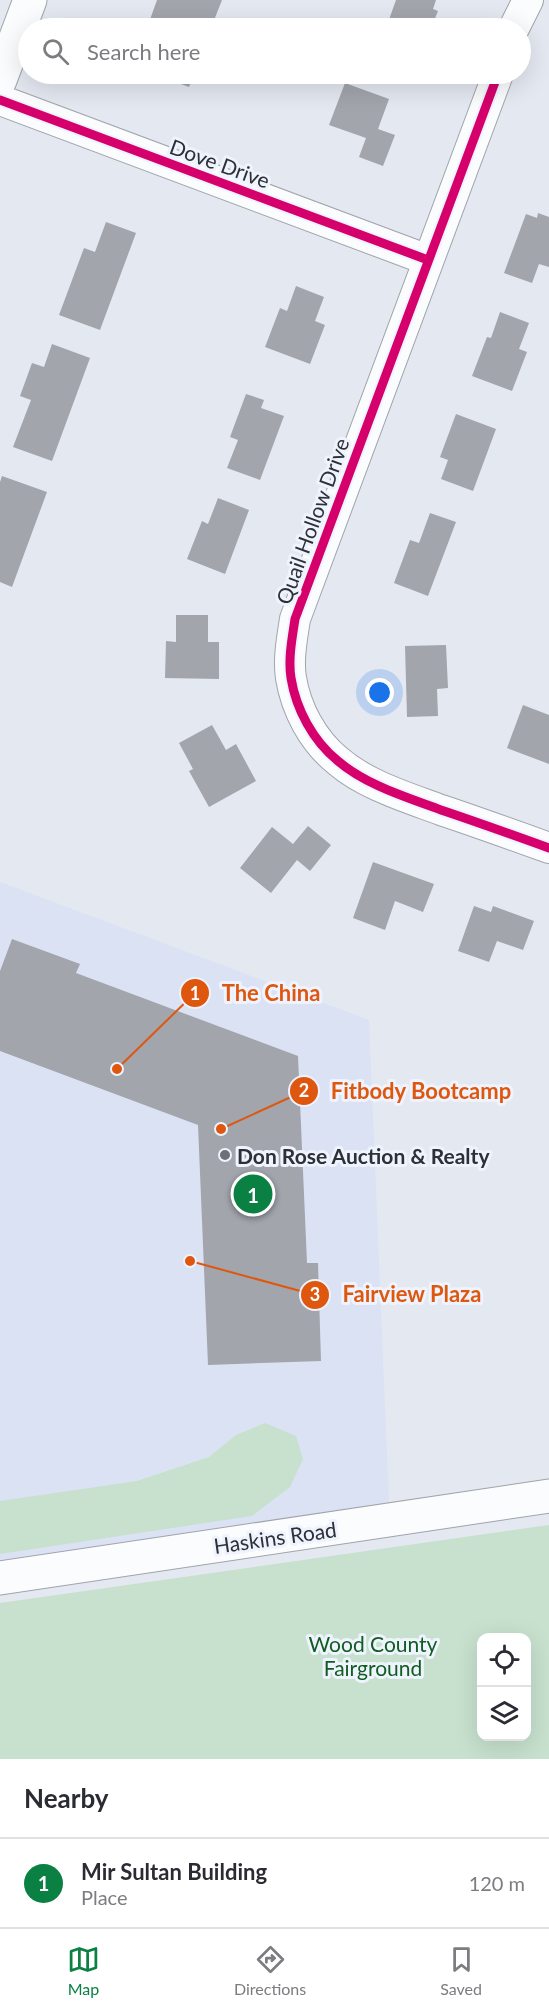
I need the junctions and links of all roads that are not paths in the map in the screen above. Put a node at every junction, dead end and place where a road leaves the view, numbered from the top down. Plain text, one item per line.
1 (30, 0) edge
2 (528, 0) edge
3 (23, 18) edge
4 (519, 18) edge
5 (18, 32) edge
6 (0, 80) edge
7 (494, 84) edge
8 (0, 100) edge
9 (428, 260) junction
10 (549, 848) edge
11 (549, 1496) edge
12 (0, 1578) edge

1 - 3 main road
2 - 4 street
5 - 6 main road
7 - 9 street, Quail Hollow Drive
8 - 9 street, Dove Drive
9 - 10 street, Quail Hollow Drive
11 - 12 main road, Haskins Road

